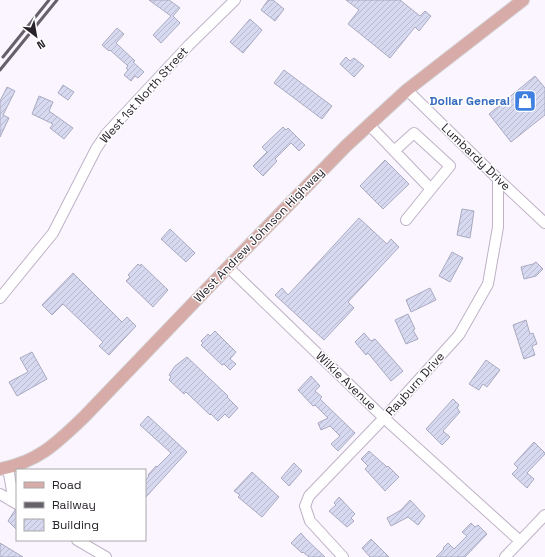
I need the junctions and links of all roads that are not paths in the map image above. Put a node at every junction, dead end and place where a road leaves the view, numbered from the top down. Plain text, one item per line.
1 (235, 0) edge
2 (523, 0) edge
3 (407, 90) junction
4 (369, 125) junction
5 (394, 151) junction
6 (498, 179) junction
7 (431, 189) junction
8 (406, 220) dead end
9 (545, 223) edge
10 (228, 267) junction
11 (0, 298) edge
12 (384, 418) junction
13 (4, 469) edge
14 (6, 499) edge
15 (545, 515) edge
16 (78, 541) edge
17 (520, 541) junction
18 (100, 556) edge
19 (343, 557) edge
20 (504, 557) edge

1 - 11 street, West 1st North Street
2 - 3 main road, West Andrew Johnson Highway
3 - 4 main road, West Andrew Johnson Highway
3 - 6 street, Lumbardy Drive
4 - 5 street
4 - 10 main road, West Andrew Johnson Highway
5 - 7 street
5 - 7 street
6 - 9 street, Lumbardy Drive
6 - 12 street, Rayburn Drive
7 - 8 street
10 - 12 street, Wilkie Avenue
10 - 13 main road, West Andrew Johnson Highway
12 - 17 street, Wilkie Avenue
12 - 19 street, Rayburn Drive
13 - 14 street
15 - 17 street
16 - 18 street
17 - 20 street

